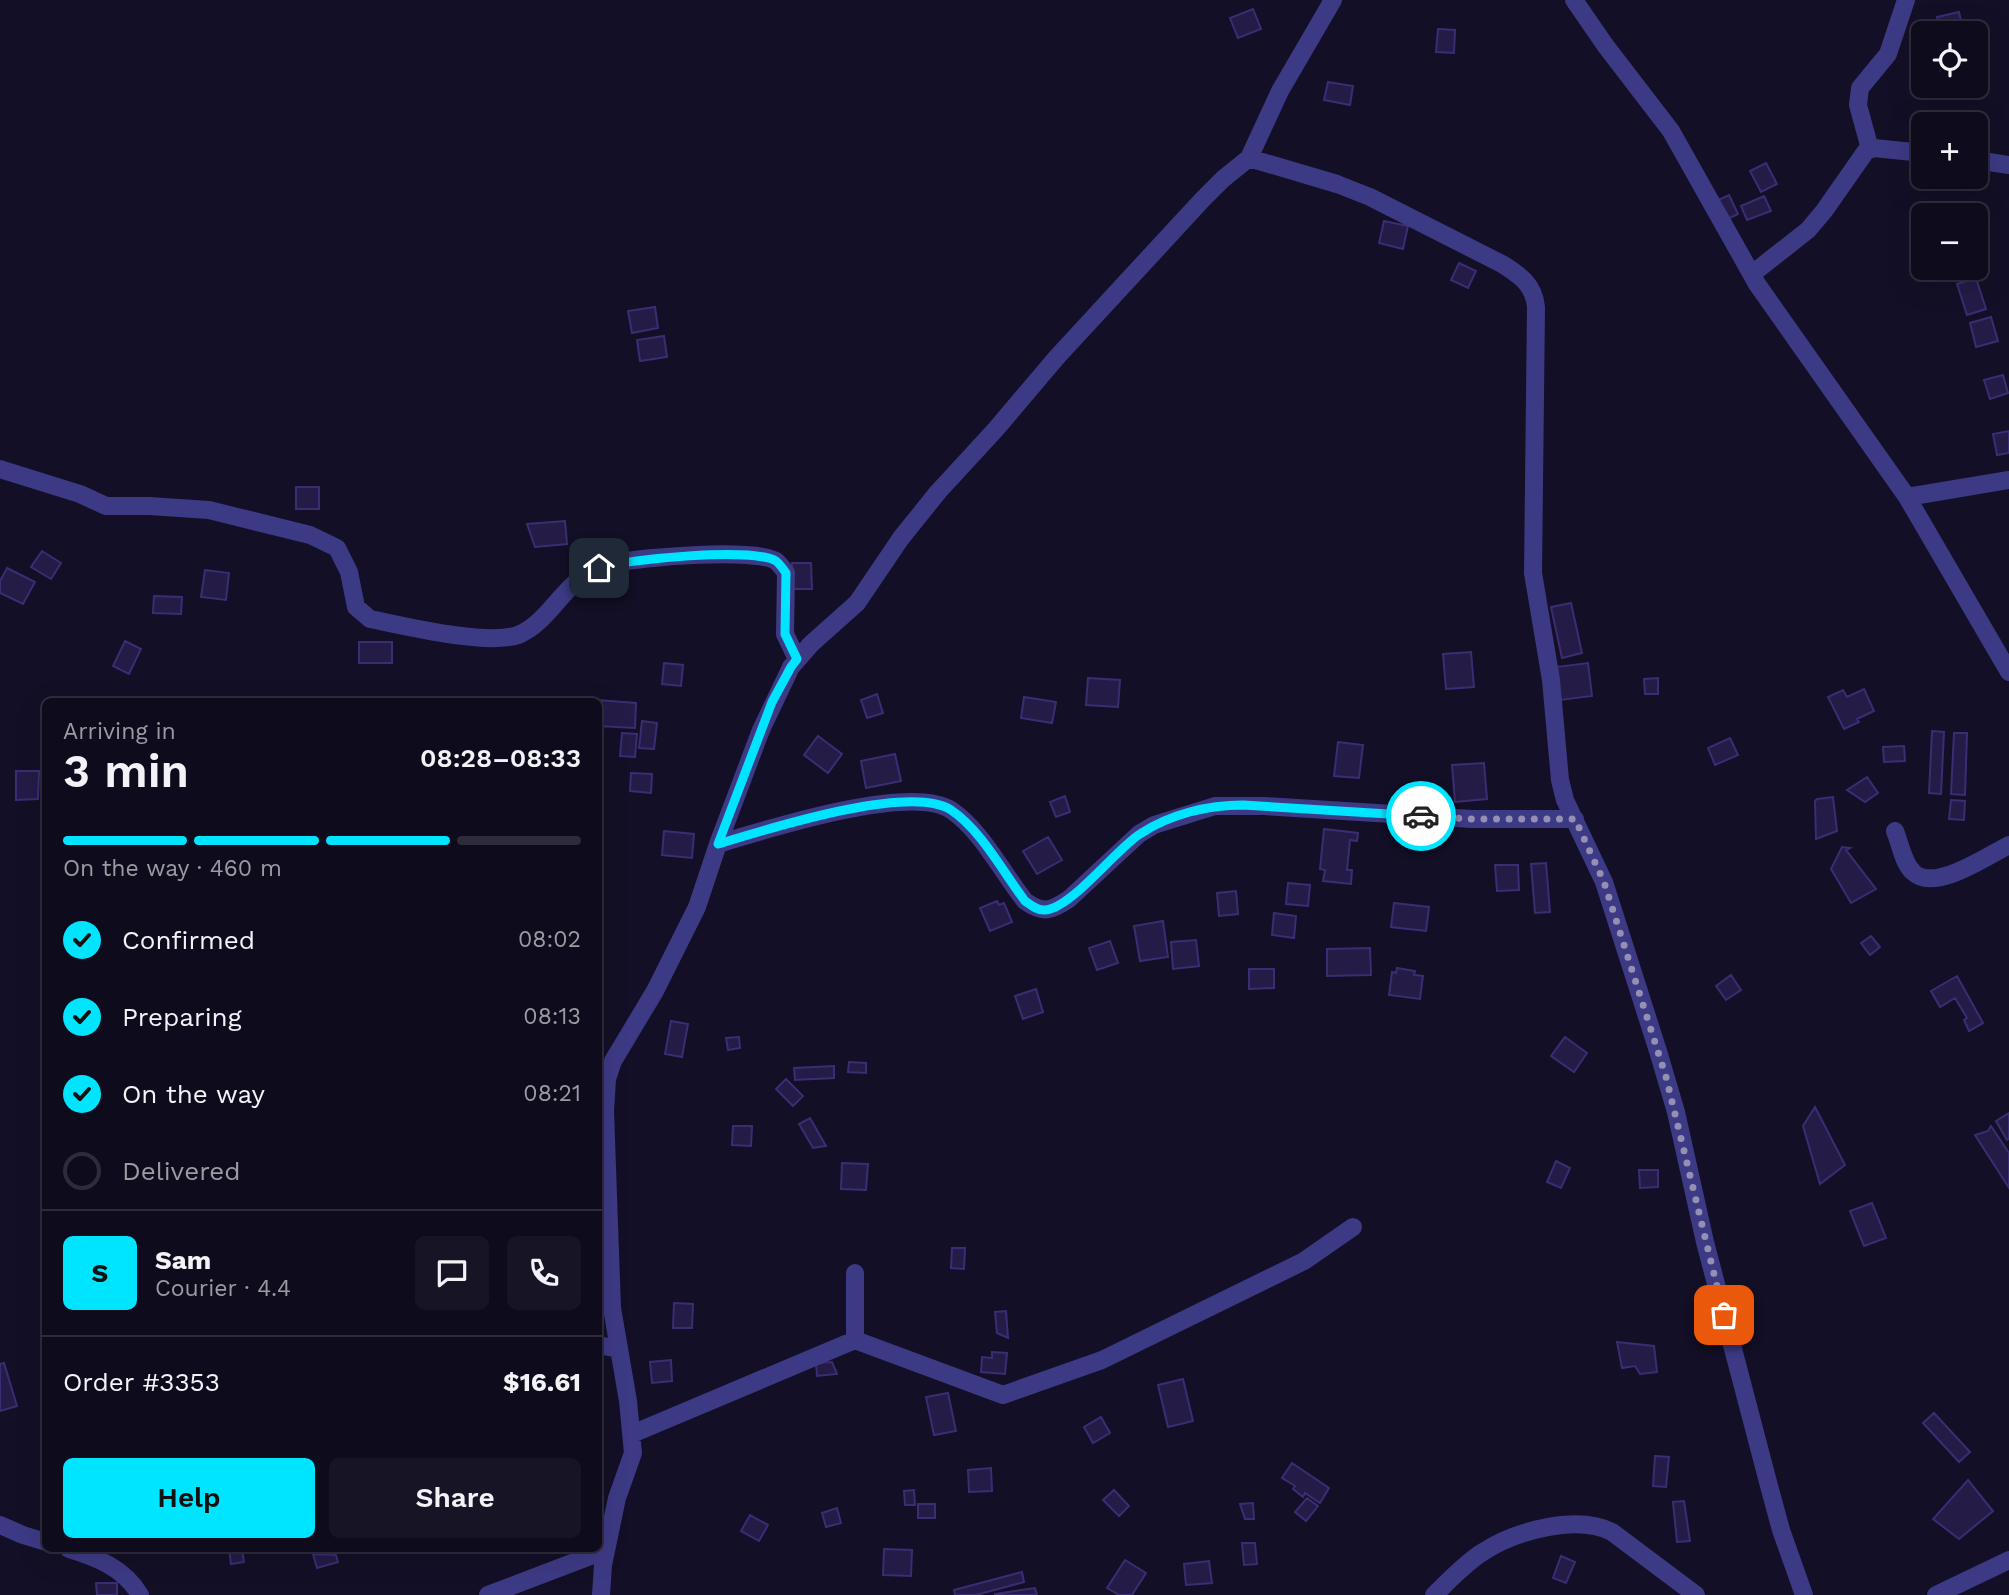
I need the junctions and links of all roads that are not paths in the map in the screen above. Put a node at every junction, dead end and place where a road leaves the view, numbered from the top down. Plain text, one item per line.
1 (1333, 0) edge
2 (1574, 0) edge
3 (1906, 0) edge
4 (1870, 149) junction
5 (1911, 151) edge
6 (1249, 158) junction
7 (1988, 161) edge
8 (2009, 164) edge
9 (1752, 274) junction
10 (0, 470) edge
11 (2009, 480) edge
12 (1907, 497) junction
13 (797, 659) junction
14 (2009, 673) edge
15 (1575, 819) junction
16 (1895, 831) dead end
17 (718, 844) junction
18 (2009, 845) edge
19 (1353, 1227) dead end
20 (855, 1273) dead end
21 (855, 1340) junction
22 (602, 1346) edge
23 (619, 1349) junction
24 (632, 1434) junction
25 (0, 1525) edge
26 (42, 1541) edge
27 (606, 1550) junction
28 (77, 1552) edge
29 (601, 1552) edge
30 (602, 1552) edge
31 (2009, 1560) edge
32 (140, 1595) edge
33 (488, 1595) edge
34 (601, 1595) edge
35 (1434, 1595) edge
36 (1696, 1595) edge
37 (1804, 1595) edge
38 (1936, 1595) edge

1 - 6 street
2 - 9 street
3 - 4 street
4 - 5 street
4 - 9 street
6 - 13 street
6 - 15 street
7 - 8 street
9 - 12 street
10 - 13 street
11 - 12 street
12 - 14 street
13 - 17 street
15 - 17 street
15 - 37 street
16 - 18 street
17 - 23 street
19 - 21 street
20 - 21 street
21 - 24 street
22 - 23 street
23 - 24 street
24 - 27 street
25 - 26 street
27 - 30 street
27 - 34 street
28 - 32 street
29 - 33 street
31 - 38 street
35 - 36 street

